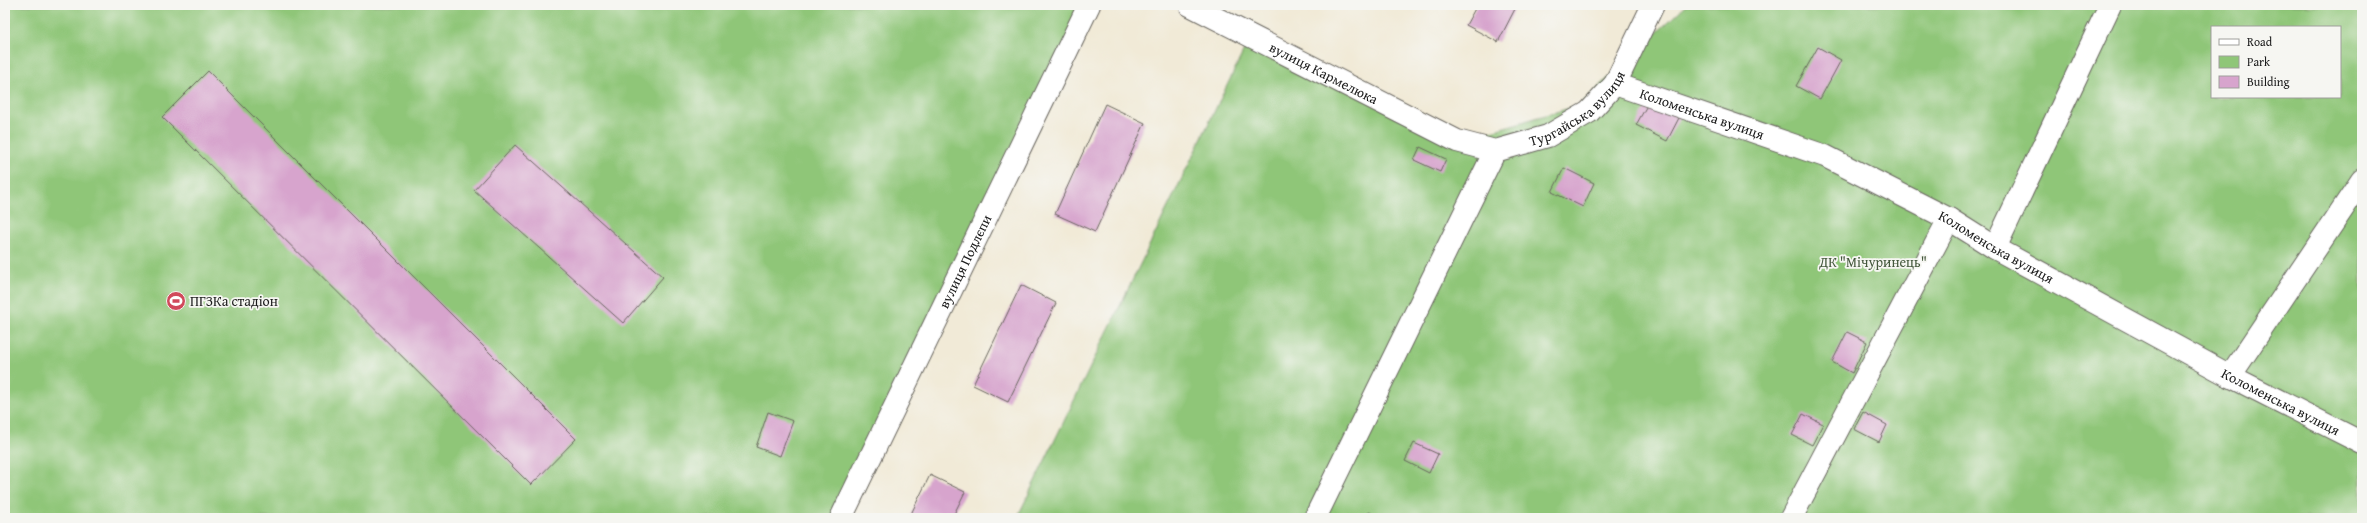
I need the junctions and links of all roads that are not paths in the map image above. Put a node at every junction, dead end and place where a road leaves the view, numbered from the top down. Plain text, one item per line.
1 (1089, 5) edge
2 (1190, 5) edge
3 (1653, 5) edge
4 (2110, 5) edge
5 (1615, 84) junction
6 (1495, 151) junction
7 (2362, 180) edge
8 (1949, 220) junction
9 (1995, 248) junction
10 (2230, 376) junction
11 (2362, 443) edge
12 (841, 518) edge
13 (1315, 518) edge
14 (1791, 518) edge

1 - 12 street, вулиця Подлєпи
2 - 6 street, вулиця Кармелюка
3 - 5 street, Тургайська вулиця
4 - 9 street
5 - 6 street, Тургайська вулиця
5 - 8 street, Коломенська вулиця
6 - 13 street
7 - 10 street
8 - 9 street, Коломенська вулиця
8 - 14 street
9 - 10 street, Коломенська вулиця
10 - 11 street, Коломенська вулиця

